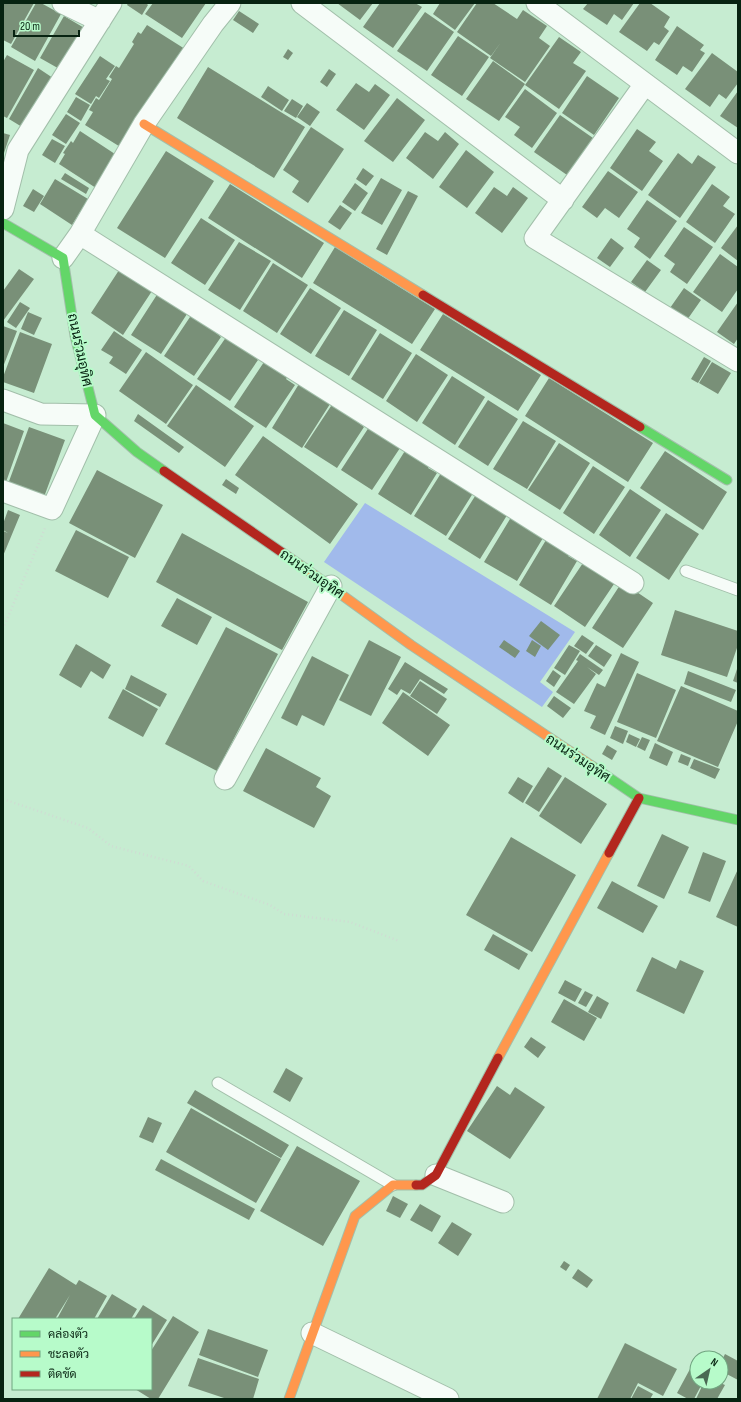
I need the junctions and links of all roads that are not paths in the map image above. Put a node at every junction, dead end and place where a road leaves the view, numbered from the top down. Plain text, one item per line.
1 (63, 3) edge
2 (111, 3) edge
3 (230, 3) edge
4 (302, 3) edge
5 (537, 3) edge
6 (100, 21) junction
7 (645, 84) junction
8 (144, 124) junction
9 (738, 154) edge
10 (562, 200) junction
11 (3, 209) edge
12 (3, 223) edge
13 (80, 234) junction
14 (63, 258) junction
15 (738, 361) edge
16 (3, 400) edge
17 (95, 415) junction
18 (727, 480) dead end
19 (3, 490) edge
20 (686, 571) dead end
21 (633, 583) dead end
22 (330, 586) junction
23 (738, 590) edge
24 (225, 779) dead end
25 (639, 798) junction
26 (738, 820) edge
27 (218, 1083) dead end
28 (436, 1175) junction
29 (394, 1185) junction
30 (504, 1202) dead end
31 (312, 1333) junction
32 (289, 1399) edge
33 (448, 1399) edge

1 - 6 street
2 - 6 street
3 - 8 street
4 - 10 street
5 - 7 street
6 - 11 street
7 - 9 street
7 - 10 street
8 - 13 street
8 - 18 street
10 - 15 street
12 - 14 street
13 - 14 street
13 - 21 street
14 - 17 street, ถนนร่วมอุทิศ
16 - 17 street
17 - 19 street
17 - 22 street, ถนนร่วมอุทิศ
20 - 23 lane
22 - 24 street
22 - 25 street, ถนนร่วมอุทิศ
25 - 26 street, ถนนร่วมอุทิศ
25 - 28 street
27 - 29 lane
28 - 29 street
28 - 30 street
29 - 31 street
31 - 32 street
31 - 33 street

